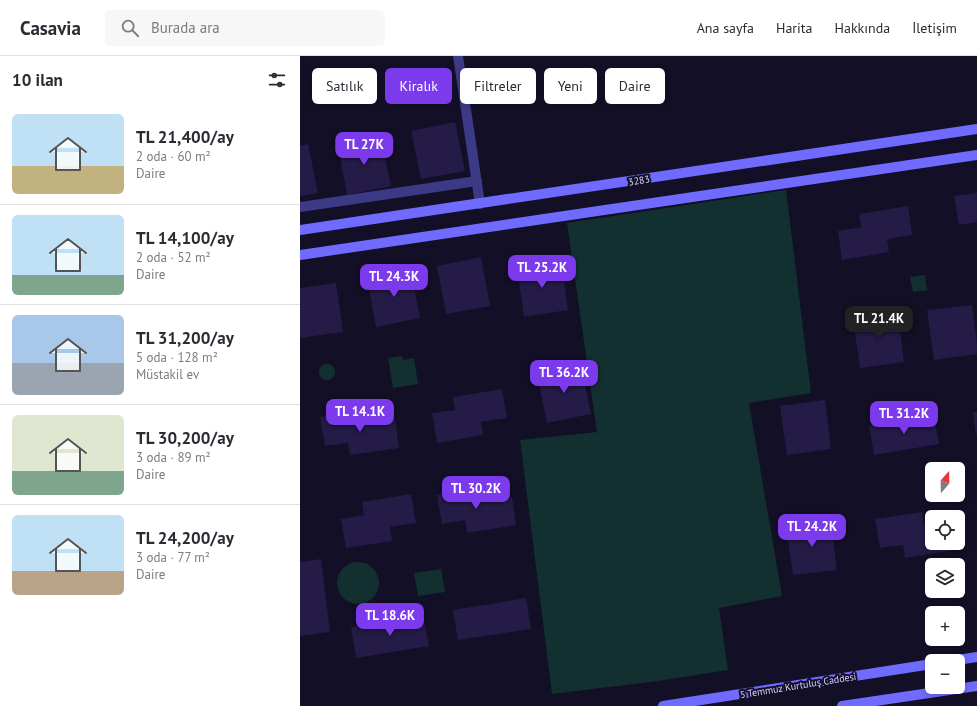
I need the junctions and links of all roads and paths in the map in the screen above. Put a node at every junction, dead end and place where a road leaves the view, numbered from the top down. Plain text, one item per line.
1 (458, 56) edge
2 (977, 129) edge
3 (977, 155) edge
4 (477, 181) junction
5 (480, 204) junction
6 (300, 207) edge
7 (300, 230) edge
8 (300, 255) edge
9 (977, 657) edge
10 (965, 659) edge
11 (925, 665) edge
12 (977, 686) edge
13 (663, 706) edge
14 (842, 706) edge

1 - 4 street
2 - 5 street, 3283
3 - 8 street
4 - 5 street
4 - 6 street
5 - 7 street, 3283
9 - 10 street
11 - 13 street, 5 Temmuz Kurtuluş Caddesi
12 - 14 street

